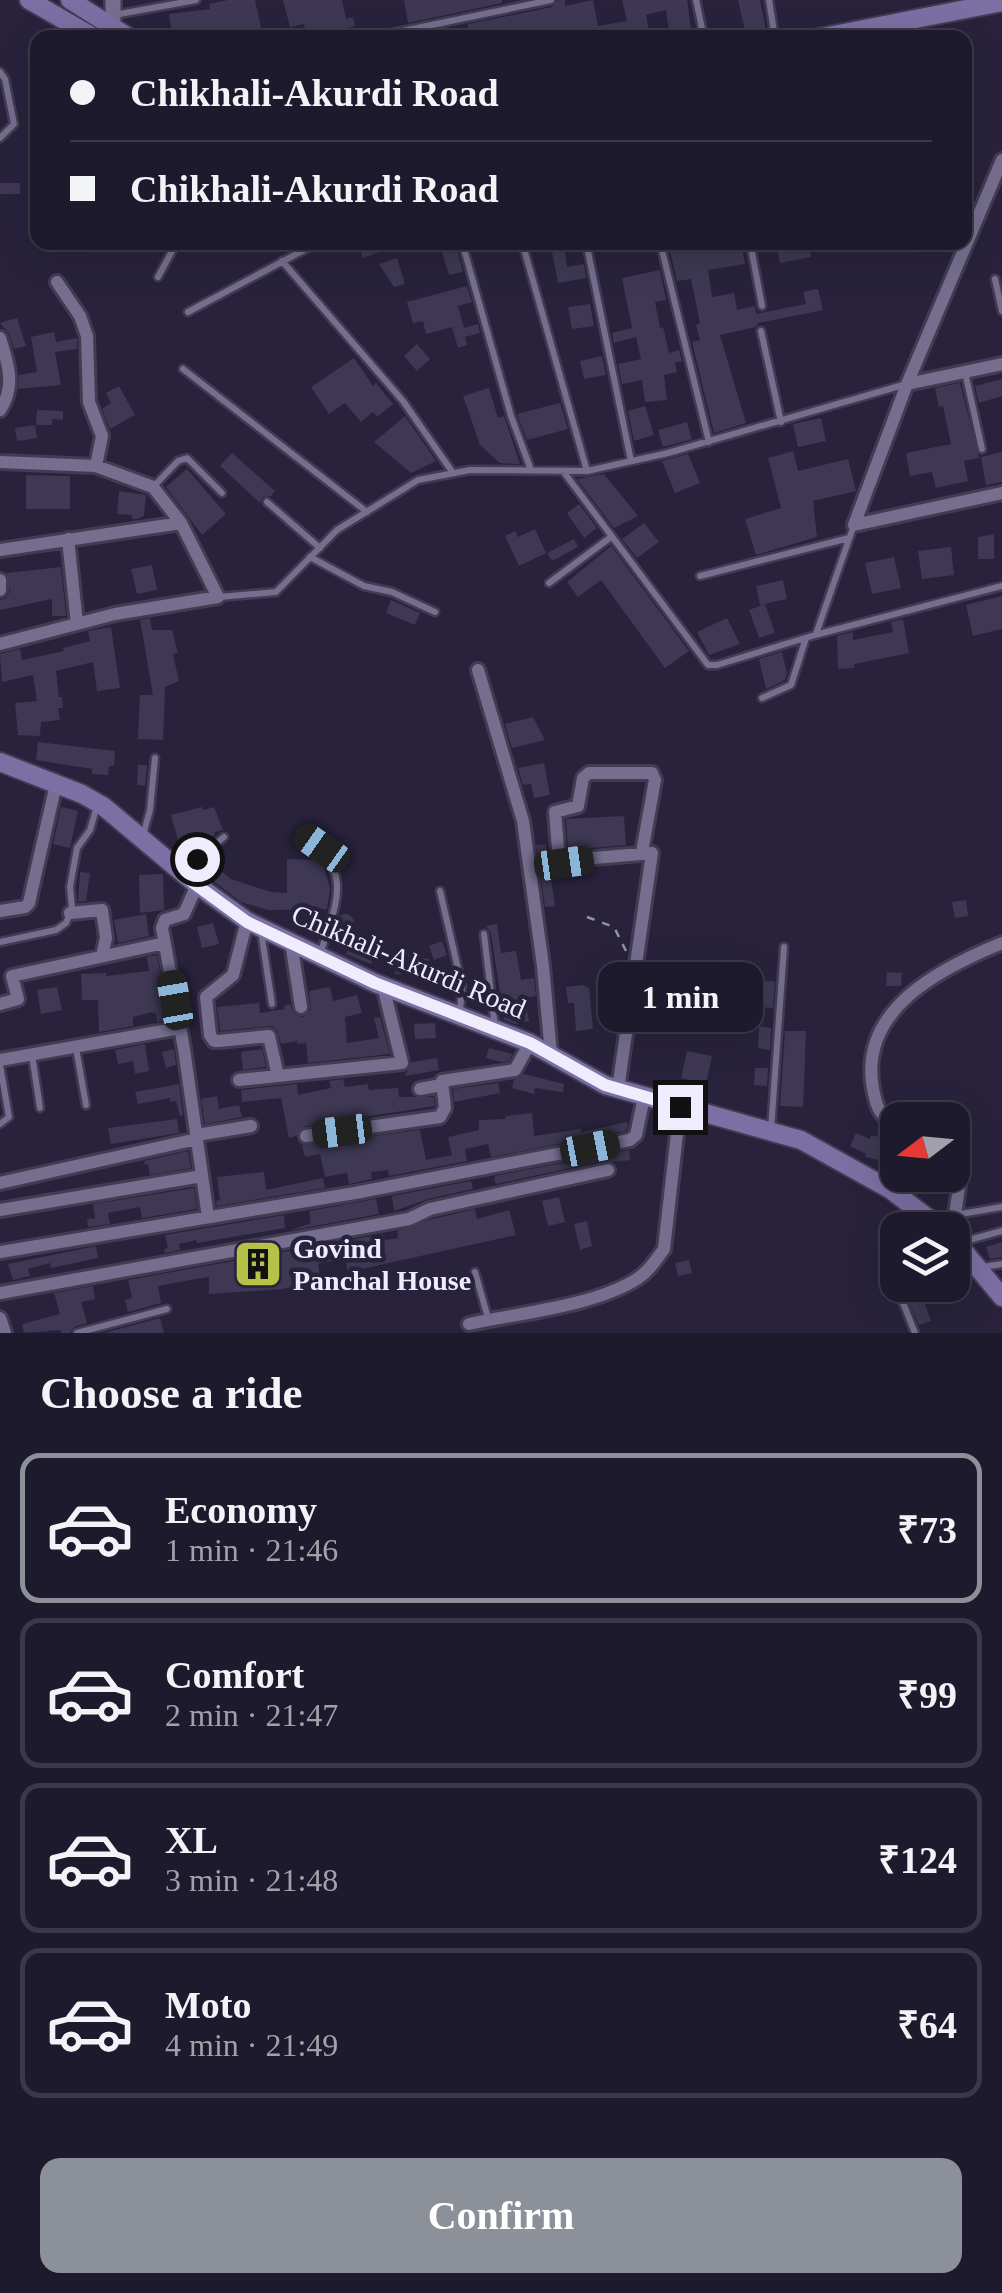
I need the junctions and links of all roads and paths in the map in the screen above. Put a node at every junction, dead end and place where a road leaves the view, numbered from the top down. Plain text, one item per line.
1 (29, 0) edge
2 (196, 0) edge
3 (551, 0) edge
4 (696, 0) edge
5 (768, 0) edge
6 (1002, 2) edge
7 (81, 3) edge
8 (1002, 14) edge
9 (107, 23) edge
10 (408, 30) edge
11 (702, 30) edge
12 (774, 30) edge
13 (859, 30) edge
14 (918, 30) edge
15 (0, 72) edge
16 (0, 138) edge
17 (1002, 160) edge
18 (972, 231) edge
19 (173, 250) edge
20 (303, 250) edge
21 (464, 250) edge
22 (524, 250) edge
23 (588, 250) edge
24 (662, 250) edge
25 (752, 250) edge
26 (964, 250) edge
27 (282, 261) junction
28 (158, 276) dead end
29 (996, 279) dead end
30 (57, 282) dead end
31 (762, 306) dead end
32 (1002, 311) edge
33 (188, 312) dead end
34 (762, 331) dead end
35 (0, 338) edge
36 (1002, 364) edge
37 (183, 369) dead end
38 (965, 372) junction
39 (907, 384) junction
40 (0, 410) edge
41 (781, 422) junction
42 (708, 442) junction
43 (982, 449) dead end
44 (631, 461) junction
45 (0, 462) edge
46 (96, 466) junction
47 (531, 470) junction
48 (562, 470) junction
49 (587, 471) junction
50 (453, 473) junction
51 (153, 487) junction
52 (222, 493) dead end
53 (1002, 493) edge
54 (267, 502) dead end
55 (366, 512) junction
56 (181, 523) junction
57 (851, 532) junction
58 (610, 537) junction
59 (68, 539) junction
60 (320, 548) junction
61 (0, 550) edge
62 (310, 558) junction
63 (700, 576) dead end
64 (0, 580) edge
65 (549, 584) dead end
66 (1002, 586) edge
67 (0, 590) edge
68 (218, 597) junction
69 (435, 612) dead end
70 (78, 624) junction
71 (816, 635) junction
72 (806, 638) junction
73 (0, 644) edge
74 (478, 670) dead end
75 (762, 698) dead end
76 (155, 758) dead end
77 (0, 762) edge
78 (56, 784) junction
79 (98, 803) junction
80 (301, 834) dead end
81 (224, 837) dead end
82 (142, 838) junction
83 (642, 852) junction
84 (191, 880) junction
85 (440, 891) dead end
86 (0, 911) edge
87 (70, 913) junction
88 (587, 917) dead end
89 (254, 925) junction
90 (484, 934) dead end
91 (0, 942) edge
92 (291, 942) junction
93 (165, 943) junction
94 (1002, 944) edge
95 (784, 946) dead end
96 (102, 956) junction
97 (320, 956) junction
98 (636, 970) junction
99 (383, 986) junction
100 (0, 1004) edge
101 (272, 1004) dead end
102 (301, 1008) dead end
103 (460, 1015) junction
104 (180, 1028) junction
105 (494, 1028) junction
106 (530, 1043) junction
107 (76, 1046) junction
108 (32, 1054) junction
109 (551, 1054) junction
110 (0, 1062) edge
111 (278, 1076) junction
112 (239, 1080) dead end
113 (441, 1084) junction
114 (618, 1089) junction
115 (420, 1090) dead end
116 (644, 1097) junction
117 (86, 1106) dead end
118 (680, 1107) junction
119 (40, 1108) dead end
120 (880, 1113) edge
121 (0, 1124) edge
122 (252, 1126) dead end
123 (771, 1132) junction
124 (306, 1136) dead end
125 (197, 1137) junction
126 (608, 1170) dead end
127 (202, 1176) junction
128 (0, 1183) edge
129 (1002, 1207) edge
130 (0, 1210) edge
131 (924, 1212) edge
132 (208, 1218) junction
133 (970, 1223) edge
134 (1002, 1231) edge
135 (970, 1232) edge
136 (0, 1252) edge
137 (970, 1258) edge
138 (1002, 1264) edge
139 (977, 1268) junction
140 (475, 1272) dead end
141 (0, 1293) edge
142 (1002, 1297) edge
143 (903, 1302) edge
144 (166, 1309) dead end
145 (0, 1318) edge
146 (488, 1319) junction
147 (469, 1324) dead end
148 (5, 1333) edge
149 (77, 1333) edge
150 (915, 1333) edge

1 - 9 main road
2 - 9 lane
3 - 10 lane
4 - 11 lane
5 - 12 lane
6 - 13 main road
7 - 9 main road
8 - 14 main road
15 - 16 lane
17 - 18 street
19 - 28 lane
20 - 27 lane
21 - 47 lane
22 - 49 lane
23 - 44 lane
24 - 42 lane
25 - 31 lane
26 - 39 street
27 - 33 lane
27 - 50 lane
29 - 32 lane
30 - 46 street
34 - 41 lane
35 - 40 street
36 - 38 street
37 - 55 lane
38 - 39 street
38 - 43 lane
39 - 41 lane
39 - 57 street
41 - 42 lane
42 - 44 lane
44 - 49 lane
45 - 46 street
46 - 51 street
47 - 48 lane
47 - 50 lane
48 - 49 lane
48 - 58 lane
50 - 55 lane
51 - 52 lane
51 - 56 street
53 - 57 street
54 - 60 lane
55 - 60 lane
56 - 59 street
56 - 68 street
57 - 63 lane
57 - 71 lane
58 - 65 lane
58 - 72 lane
59 - 61 street
59 - 70 street
60 - 62 lane
62 - 68 lane
62 - 69 lane
64 - 67 street
66 - 71 lane
68 - 70 street
70 - 73 street
71 - 72 lane
72 - 75 lane
74 - 109 street
76 - 82 lane
77 - 78 main road, Chikhali-Akurdi Road
78 - 79 main road, Chikhali-Akurdi Road
78 - 86 street
79 - 82 main road, Chikhali-Akurdi Road
79 - 87 lane
80 - 97 lane
81 - 84 lane
82 - 84 main road, Chikhali-Akurdi Road
83 - 83 street
83 - 98 street
84 - 89 main road, Chikhali-Akurdi Road
84 - 93 street
85 - 103 lane
87 - 91 lane
87 - 96 street
88 - 98 path
89 - 92 main road, Chikhali-Akurdi Road
89 - 101 lane
89 - 111 street
90 - 105 lane
92 - 97 main road, Chikhali-Akurdi Road
92 - 102 street
93 - 96 street
93 - 104 street
94 - 120 street
95 - 123 lane
96 - 100 street
97 - 99 main road, Chikhali-Akurdi Road
98 - 114 street
99 - 103 main road, Chikhali-Akurdi Road
99 - 111 street
103 - 105 main road, Chikhali-Akurdi Road
104 - 107 street
104 - 125 street
105 - 106 main road, Chikhali-Akurdi Road
106 - 109 main road, Chikhali-Akurdi Road
106 - 113 street
107 - 108 street
107 - 117 lane
108 - 110 street
108 - 119 lane
109 - 114 main road, Chikhali-Akurdi Road
110 - 121 lane
111 - 112 street
113 - 115 street
113 - 124 street
114 - 116 main road, Chikhali-Akurdi Road
116 - 118 main road, Chikhali-Akurdi Road
116 - 132 street
118 - 123 main road, Chikhali-Akurdi Road
118 - 146 street
122 - 125 street
123 - 131 main road, Chikhali-Akurdi Road
125 - 127 street
125 - 128 street
126 - 141 street
127 - 130 street
127 - 132 street
129 - 133 lane
132 - 136 street
134 - 135 lane
137 - 139 main road
138 - 139 lane
139 - 142 main road
140 - 146 lane
143 - 150 lane
144 - 149 lane
145 - 148 street
146 - 147 street

